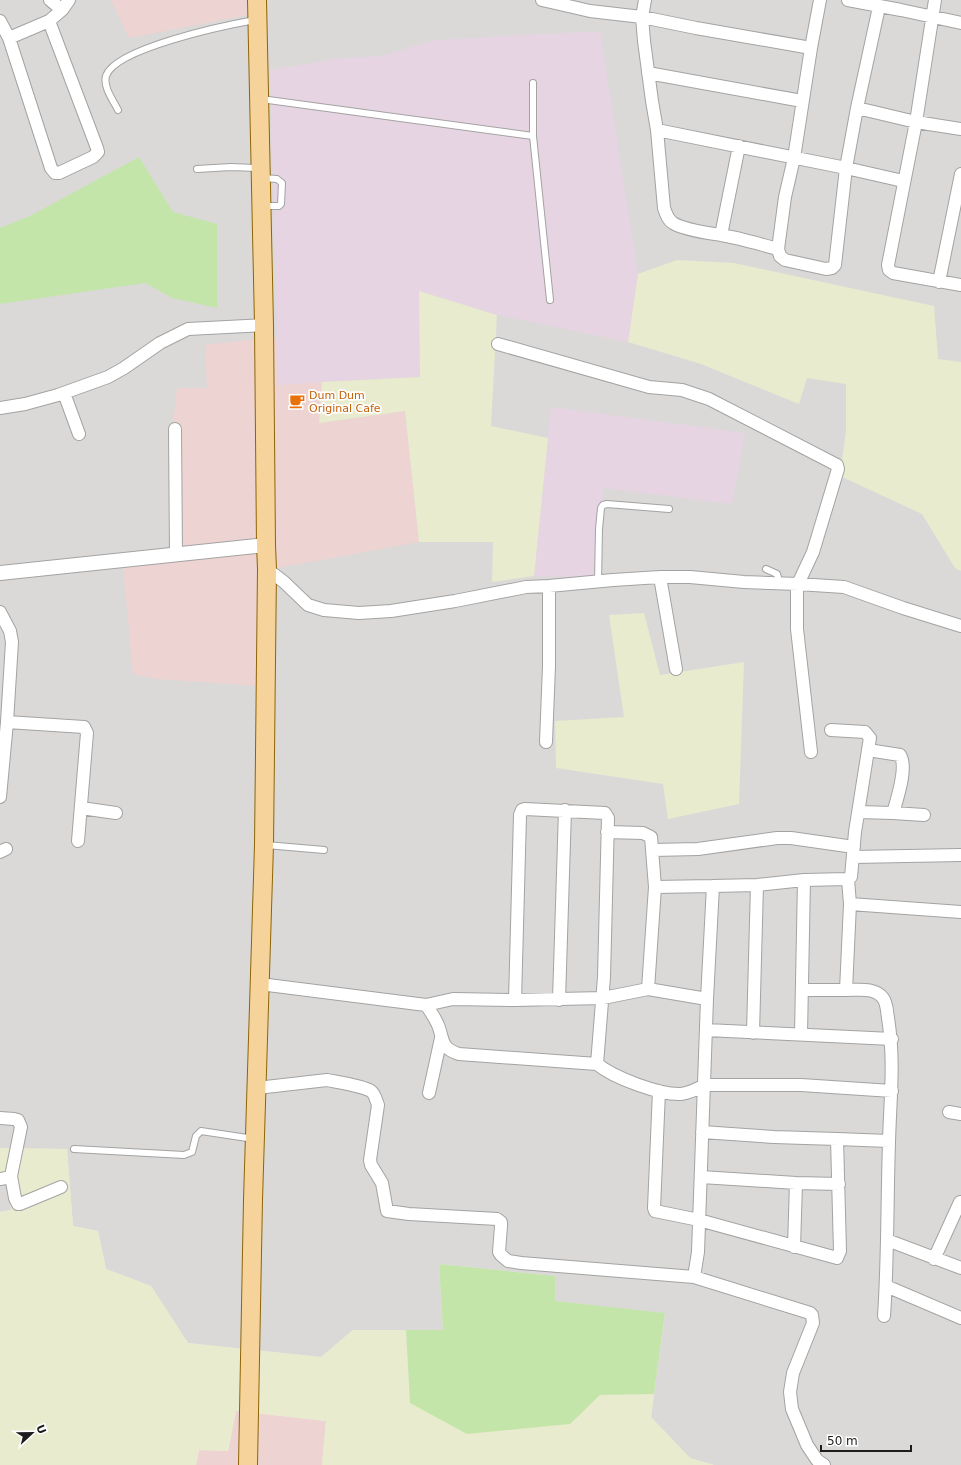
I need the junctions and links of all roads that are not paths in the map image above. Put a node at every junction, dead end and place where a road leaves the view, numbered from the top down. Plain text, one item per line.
1 (50, 0) edge
2 (256, 0) edge
3 (542, 0) edge
4 (645, 0) edge
5 (820, 0) edge
6 (848, 0) edge
7 (935, 0) edge
8 (66, 5) edge
9 (591, 5) edge
10 (879, 7) junction
11 (932, 16) junction
12 (642, 17) junction
13 (257, 19) junction
14 (0, 21) edge
15 (49, 21) junction
16 (961, 23) edge
17 (9, 38) junction
18 (811, 48) junction
19 (648, 73) junction
20 (533, 83) dead end
21 (260, 99) junction
22 (802, 101) junction
23 (857, 108) junction
24 (118, 110) dead end
25 (916, 122) junction
26 (961, 129) edge
27 (657, 130) junction
28 (533, 136) junction
29 (739, 146) junction
30 (794, 158) junction
31 (846, 168) junction
32 (197, 169) dead end
33 (260, 173) junction
34 (961, 174) edge
35 (903, 181) junction
36 (956, 227) edge
37 (721, 235) junction
38 (778, 249) junction
39 (939, 282) junction
40 (961, 286) edge
41 (550, 300) dead end
42 (264, 325) junction
43 (498, 344) dead end
44 (64, 393) junction
45 (0, 408) edge
46 (175, 429) dead end
47 (80, 434) dead end
48 (668, 509) dead end
49 (176, 555) junction
50 (267, 558) junction
51 (766, 568) dead end
52 (0, 572) edge
53 (660, 576) junction
54 (598, 581) junction
55 (780, 584) junction
56 (798, 584) junction
57 (549, 586) junction
58 (0, 612) edge
59 (961, 626) edge
60 (676, 669) dead end
61 (4, 684) edge
62 (7, 722) junction
63 (831, 730) dead end
64 (546, 742) dead end
65 (868, 750) junction
66 (811, 752) dead end
67 (0, 797) edge
68 (81, 808) junction
69 (565, 810) junction
70 (860, 812) junction
71 (893, 812) junction
72 (116, 813) dead end
73 (924, 815) dead end
74 (607, 832) junction
75 (78, 841) dead end
76 (264, 845) junction
77 (324, 850) dead end
78 (653, 850) junction
79 (854, 852) junction
80 (961, 855) edge
81 (804, 880) junction
82 (848, 880) junction
83 (757, 885) junction
84 (713, 886) junction
85 (655, 887) junction
86 (850, 904) junction
87 (961, 912) edge
88 (260, 984) junction
89 (648, 989) junction
90 (802, 990) junction
91 (846, 990) junction
92 (603, 998) junction
93 (707, 999) junction
94 (515, 1000) junction
95 (559, 1000) junction
96 (426, 1005) junction
97 (706, 1030) junction
98 (753, 1033) junction
99 (801, 1034) junction
100 (441, 1038) junction
101 (892, 1038) junction
102 (597, 1064) junction
103 (704, 1085) junction
104 (257, 1088) junction
105 (659, 1091) junction
106 (892, 1091) junction
107 (429, 1093) dead end
108 (0, 1118) edge
109 (702, 1132) junction
110 (255, 1139) junction
111 (837, 1139) junction
112 (889, 1141) junction
113 (74, 1149) dead end
114 (701, 1176) junction
115 (6, 1177) edge
116 (796, 1183) junction
117 (839, 1184) junction
118 (61, 1187) dead end
119 (960, 1202) edge
120 (699, 1220) junction
121 (887, 1240) junction
122 (794, 1247) junction
123 (934, 1259) junction
124 (961, 1268) edge
125 (694, 1277) junction
126 (886, 1286) junction
127 (884, 1316) dead end
128 (961, 1318) edge
129 (248, 1465) edge
130 (824, 1465) edge

1 - 8 street
2 - 13 main road
3 - 9 street
4 - 12 street
5 - 18 street
6 - 10 street
7 - 11 street
8 - 15 street
9 - 12 street
10 - 11 street
10 - 23 street
11 - 16 street
11 - 25 street
12 - 18 street
12 - 19 street
13 - 21 main road
13 - 24 lane
14 - 17 street
15 - 17 street
15 - 17 street
18 - 22 street
19 - 22 street
19 - 27 street
20 - 28 lane
21 - 28 lane
21 - 33 main road
22 - 30 street
23 - 25 street
23 - 31 street
25 - 26 street
25 - 35 street
27 - 29 street
27 - 37 street
28 - 41 lane
29 - 30 street
29 - 37 street
30 - 31 street
30 - 38 street
31 - 35 street
31 - 38 street
32 - 33 lane
33 - 42 main road
34 - 36 street
35 - 39 street
36 - 39 street
37 - 38 street
39 - 40 street
42 - 44 street
42 - 50 main road
43 - 56 street
44 - 45 street
44 - 47 street
46 - 49 street
48 - 54 lane
49 - 50 street
49 - 52 street
50 - 57 street
50 - 76 main road
51 - 55 lane
53 - 54 street
53 - 55 street
53 - 60 street
54 - 57 street
55 - 56 street
56 - 59 street
56 - 66 street
57 - 64 street
58 - 61 street
61 - 62 street
62 - 67 street
62 - 68 street
63 - 65 street
65 - 70 street
65 - 71 street
68 - 72 street
68 - 75 street
69 - 74 street
69 - 94 street
69 - 95 street
70 - 71 street
70 - 79 street
71 - 73 street
74 - 78 street
74 - 92 street
76 - 77 lane
76 - 88 main road
78 - 79 street
78 - 85 street
79 - 80 street
79 - 82 street
81 - 82 street
81 - 83 street
81 - 90 street
82 - 86 street
83 - 84 street
83 - 98 street
84 - 85 street
84 - 93 street
85 - 89 street
86 - 87 street
86 - 91 street
88 - 96 street
88 - 104 main road
89 - 92 street
89 - 93 street
90 - 91 street
90 - 99 street
91 - 101 street
92 - 95 street
92 - 102 street
93 - 97 street
94 - 95 street
94 - 96 street
96 - 100 street
97 - 98 street
97 - 103 street
98 - 99 street
99 - 101 street
100 - 102 street
100 - 107 street
101 - 106 street
102 - 105 street
103 - 105 street
103 - 106 street
103 - 109 street
104 - 110 main road
104 - 125 street
105 - 120 street
106 - 112 street
108 - 115 street
109 - 111 street
109 - 114 street
110 - 113 lane
110 - 129 main road
111 - 112 street
111 - 117 street
112 - 121 street
114 - 116 street
114 - 120 street
115 - 118 street
116 - 117 street
116 - 122 street
117 - 122 street
119 - 123 street
120 - 122 street
120 - 125 street
121 - 123 street
121 - 126 street
123 - 124 street
125 - 130 street
126 - 127 street
126 - 128 street

